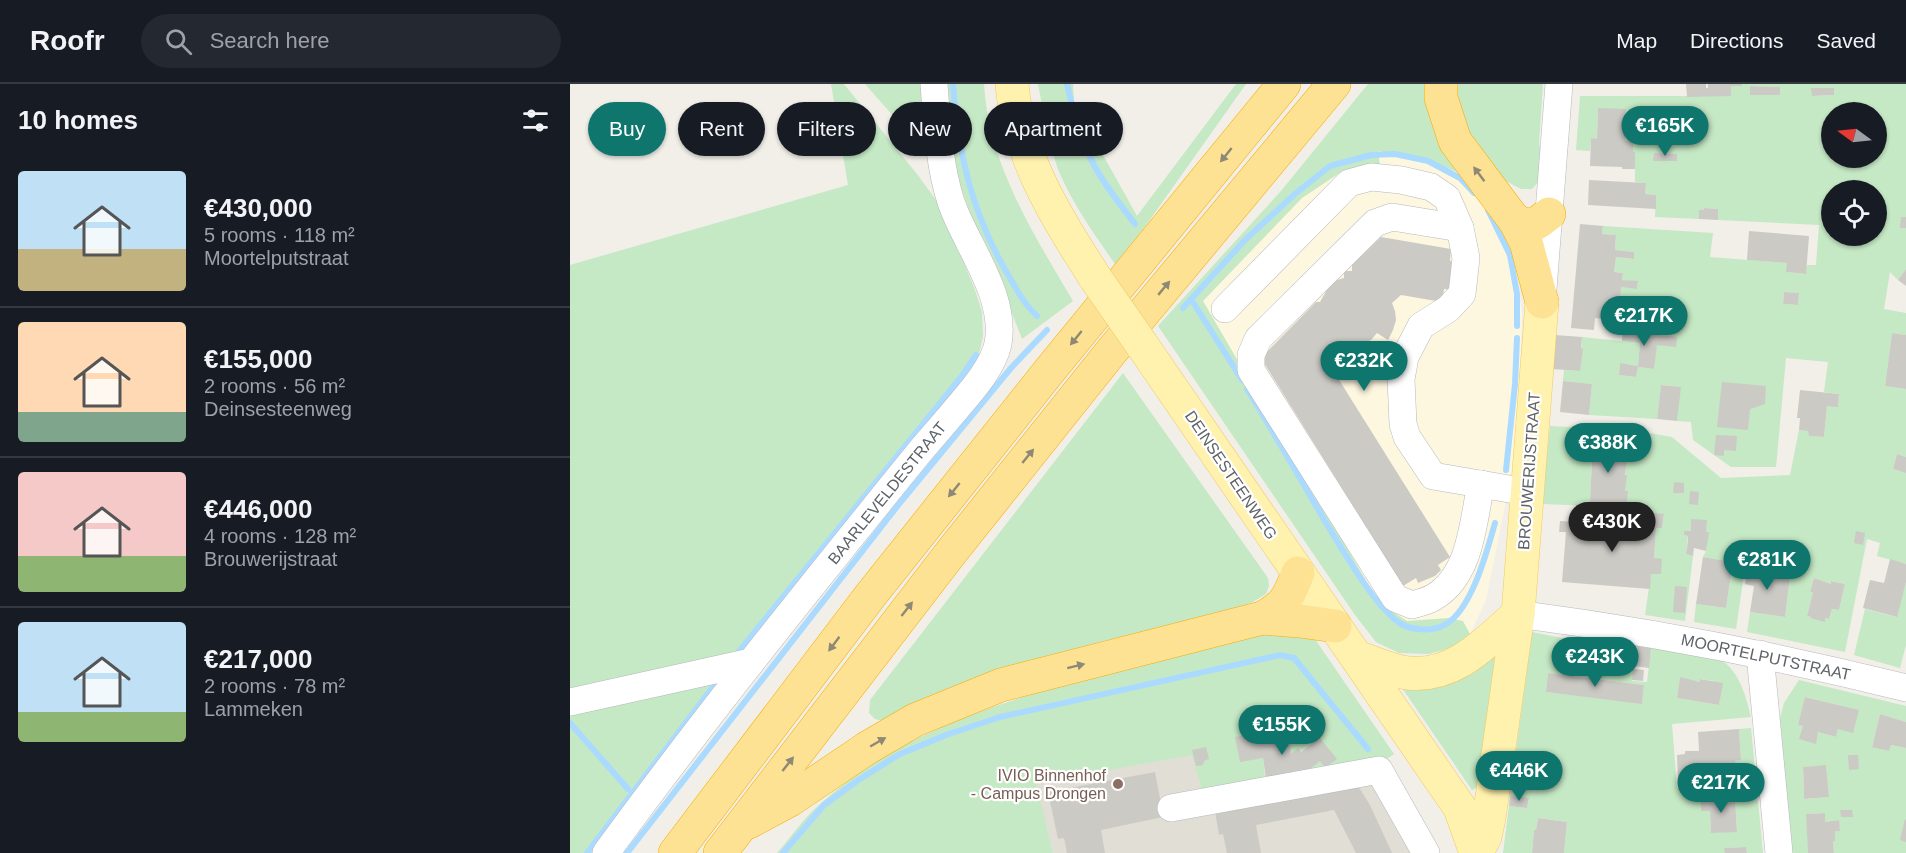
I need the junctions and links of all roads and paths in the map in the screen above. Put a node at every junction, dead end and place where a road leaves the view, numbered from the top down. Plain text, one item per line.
1 (934, 84) edge
2 (1012, 84) edge
3 (1284, 84) edge
4 (1334, 84) edge
5 (1441, 84) edge
6 (1559, 84) edge
7 (1549, 214) junction
8 (1515, 221) junction
9 (1461, 228) junction
10 (1542, 302) junction
11 (1225, 309) dead end
12 (1481, 484) junction
13 (1527, 492) junction
14 (1298, 573) junction
15 (1518, 614) junction
16 (1262, 618) junction
17 (1335, 626) junction
18 (1760, 654) junction
19 (1359, 658) junction
20 (751, 662) junction
21 (1906, 688) edge
22 (570, 702) edge
23 (1171, 808) dead end
24 (739, 826) junction
25 (606, 853) edge
26 (675, 853) edge
27 (720, 853) edge
28 (1426, 853) edge
29 (1476, 853) edge
30 (1779, 853) edge

1 - 20 street, BAARLEVELDESTRAAT
2 - 14 main road, DEINSESTEENWEG, bridge
3 -> 26 highway
24 -> 4 highway
8 -> 5 highway
6 - 7 street, BROUWERIJSTRAAT
7 - 8 highway
7 - 10 street, BROUWERIJSTRAAT
8 - 10 highway
9 - 11 street
9 - 12 street
9 - 12 street
10 - 13 main road, BROUWERIJSTRAAT
12 - 13 street
13 - 15 main road, BROUWERIJSTRAAT
14 - 16 highway
14 - 17 main road, DEINSESTEENWEG
15 - 18 street, MOORTELPUTSTRAAT
15 - 19 main road
15 - 29 main road, BROUWERIJSTRAAT
16 - 17 highway
24 -> 16 highway
17 - 19 main road, DEINSESTEENWEG
18 - 21 street, MOORTELPUTSTRAAT
18 - 30 street
19 - 29 main road, DEINSESTEENWEG
20 - 22 street
20 - 25 street, BAARLEVELDESTRAAT
23 - 28 street
24 - 27 highway

